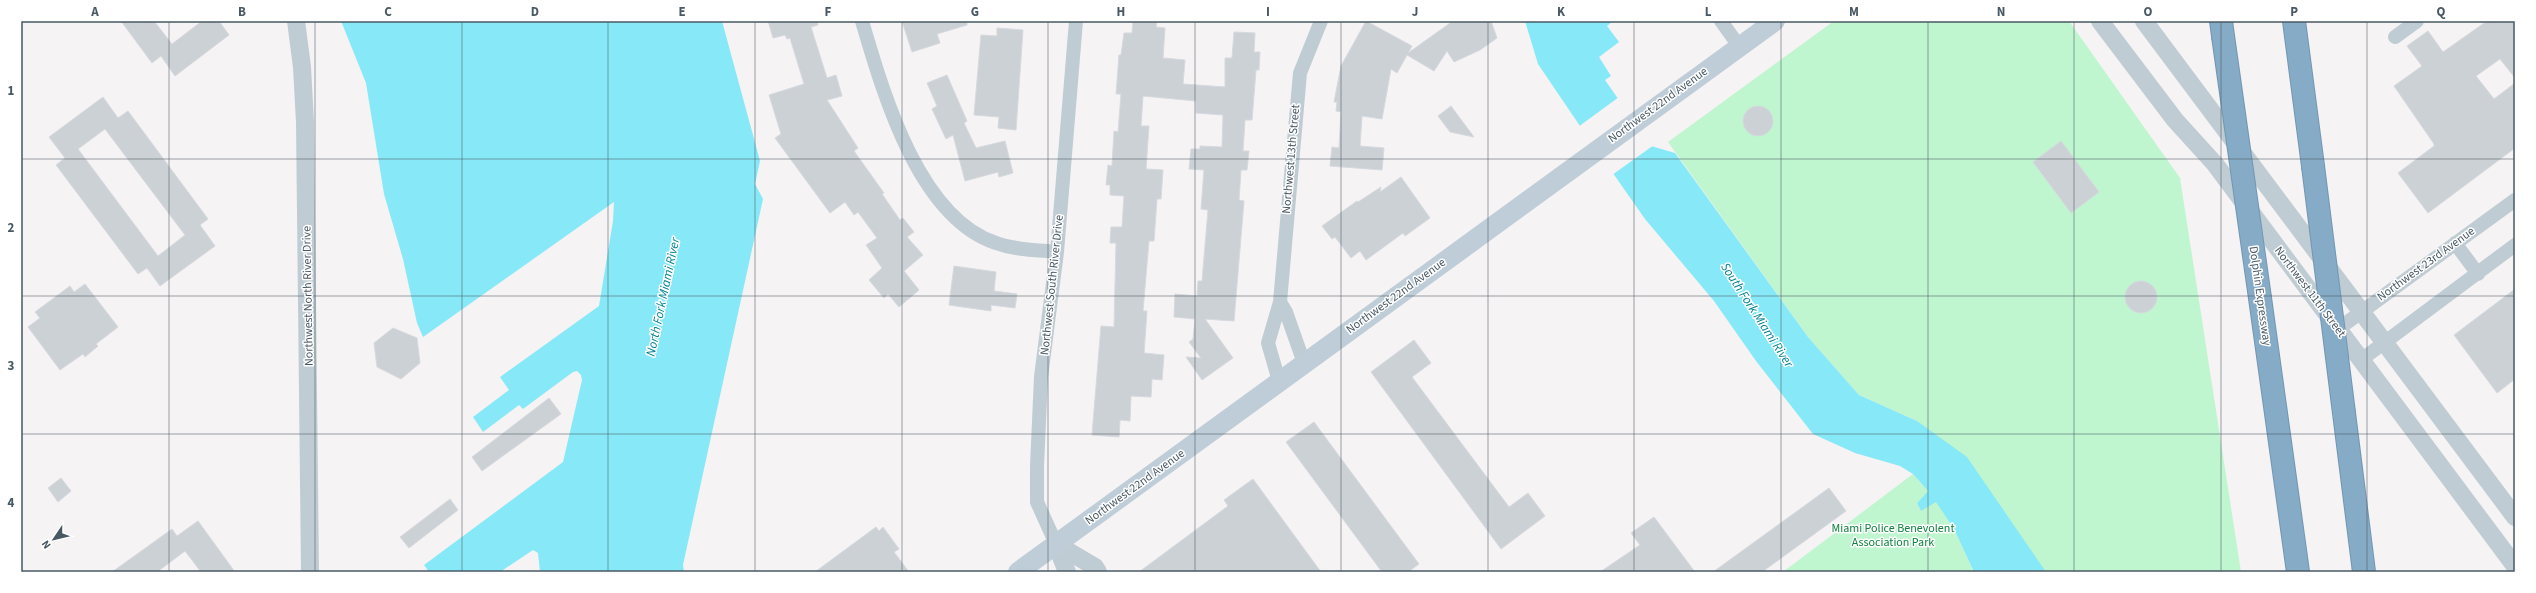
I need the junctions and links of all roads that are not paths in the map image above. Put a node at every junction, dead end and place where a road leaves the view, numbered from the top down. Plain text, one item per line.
1 (296, 21) edge
2 (862, 21) edge
3 (1076, 21) edge
4 (1321, 21) edge
5 (1721, 21) edge
6 (1775, 21) edge
7 (2100, 21) edge
8 (2144, 21) edge
9 (2294, 21) edge
10 (2417, 21) edge
11 (2222, 29) edge
12 (2395, 37) dead end
13 (1739, 46) junction
14 (2515, 200) edge
15 (2455, 243) junction
16 (2515, 245) edge
17 (1057, 252) junction
18 (2478, 274) junction
19 (1280, 302) junction
20 (2361, 312) junction
21 (2338, 329) junction
22 (2384, 343) junction
23 (2361, 360) junction
24 (1304, 363) junction
25 (1279, 381) junction
26 (2515, 518) edge
27 (1056, 544) junction
28 (2515, 566) edge
29 (310, 572) edge
30 (1018, 572) edge
31 (1067, 572) edge
32 (1098, 572) edge
33 (2298, 572) edge
34 (2364, 572) edge

1 - 29 street, Northwest North River Drive
2 - 17 street
3 - 17 street, Northwest South River Drive
4 - 19 street, Northwest 13th Street
5 - 13 street
6 - 13 main road, Northwest 22nd Avenue
7 - 21 street, Northwest 11th Street
8 - 20 street
9 - 34 highway, bridge
10 - 12 street
11 - 33 highway, Dolphin Expressway, bridge
13 - 24 main road, Northwest 22nd Avenue
14 - 15 street, Northwest 23rd Avenue
15 - 18 street
15 - 20 street, Northwest 23rd Avenue
16 - 18 street
17 - 27 street, Northwest South River Drive
18 - 22 street
19 - 24 street
19 - 25 street, Northwest 13th Street
20 - 21 street, Northwest 23rd Avenue
20 - 22 street
21 - 23 street, Northwest 11th Street
22 - 23 street
22 - 26 street
23 - 28 street, Northwest 11th Street
24 - 25 main road, Northwest 22nd Avenue
25 - 27 main road, Northwest 22nd Avenue
27 - 30 main road, Northwest 22nd Avenue
27 - 31 street
27 - 32 street

